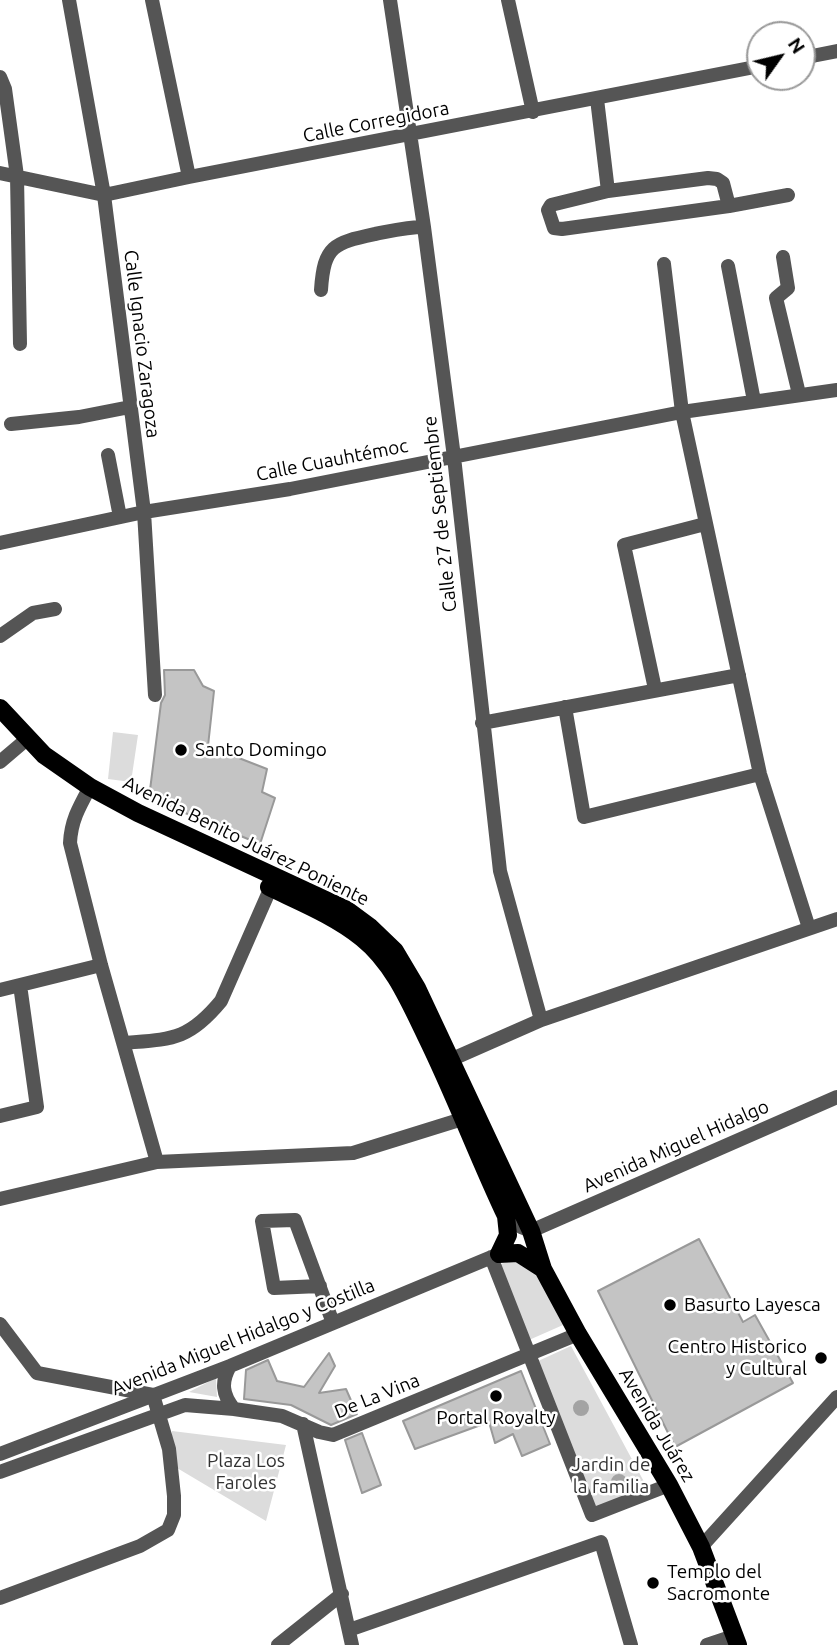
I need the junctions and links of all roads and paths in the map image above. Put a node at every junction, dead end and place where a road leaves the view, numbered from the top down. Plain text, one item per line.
1 (69, 0) edge
2 (152, 0) edge
3 (390, 0) edge
4 (508, 0) edge
5 (837, 51) edge
6 (816, 55) edge
7 (746, 69) edge
8 (0, 77) edge
9 (597, 99) junction
10 (533, 112) junction
11 (411, 135) junction
12 (0, 173) edge
13 (17, 176) junction
14 (189, 177) junction
15 (608, 191) junction
16 (104, 195) junction
17 (788, 195) dead end
18 (729, 206) junction
19 (424, 227) junction
20 (783, 257) dead end
21 (664, 264) dead end
22 (728, 266) dead end
23 (321, 290) dead end
24 (20, 344) dead end
25 (837, 390) edge
26 (799, 394) junction
27 (754, 401) junction
28 (130, 407) junction
29 (682, 412) junction
30 (11, 424) dead end
31 (108, 455) dead end
32 (454, 457) junction
33 (144, 512) junction
34 (120, 517) junction
35 (705, 524) junction
36 (0, 543) edge
37 (55, 609) dead end
38 (0, 636) edge
39 (739, 675) junction
40 (655, 689) junction
41 (155, 695) dead end
42 (565, 707) junction
43 (1, 715) edge
44 (482, 723) junction
45 (24, 742) junction
46 (0, 762) edge
47 (760, 774) junction
48 (88, 792) junction
49 (273, 882) junction
50 (837, 919) edge
51 (809, 928) junction
52 (101, 965) junction
53 (20, 985) junction
54 (0, 990) edge
55 (541, 1020) junction
56 (123, 1042) junction
57 (446, 1062) junction
58 (837, 1097) edge
59 (0, 1116) edge
60 (470, 1117) junction
61 (157, 1162) junction
62 (492, 1186) junction
63 (0, 1199) edge
64 (531, 1231) junction
65 (495, 1255) junction
66 (543, 1269) junction
67 (320, 1286) junction
68 (333, 1323) junction
69 (0, 1324) edge
70 (578, 1334) junction
71 (530, 1353) junction
72 (230, 1366) junction
73 (153, 1395) junction
74 (837, 1397) edge
75 (185, 1405) joint
76 (233, 1409) junction
77 (159, 1413) junction
78 (303, 1424) junction
79 (0, 1454) edge
80 (0, 1472) edge
81 (669, 1485) junction
82 (701, 1546) junction
83 (342, 1594) junction
84 (0, 1598) edge
85 (349, 1630) junction
86 (736, 1640) edge
87 (278, 1645) edge
88 (352, 1645) edge
89 (631, 1645) edge
90 (707, 1645) edge

1 - 16 street, Calle Ignacio Zaragoza
2 - 14 street
3 - 11 street, Calle 27 de Septiembre
4 - 10 street
5 - 6 street
7 - 9 street, Calle Corregidora
8 - 13 street
9 - 10 street, Calle Corregidora
9 - 15 street
10 - 11 street, Calle Corregidora
11 - 14 street, Calle Corregidora
11 - 19 street, Calle 27 de Septiembre
12 - 13 street, Calle Corregidora
13 - 16 street, Calle Corregidora
13 - 24 street
14 - 16 street, Calle Corregidora
15 - 18 street
15 - 18 street
16 - 28 street, Calle Ignacio Zaragoza
17 - 18 street
19 - 23 street
19 - 32 street, Calle 27 de Septiembre
20 - 26 street
21 - 29 street
22 - 27 street
25 - 26 street, Calle Cuauhtémoc
26 - 27 street, Calle Cuauhtémoc
27 - 29 street, Calle Cuauhtémoc
28 - 30 street
28 - 33 street, Calle Ignacio Zaragoza
29 - 32 street, Calle Cuauhtémoc
29 - 35 street
31 - 34 street
32 - 33 street, Calle Cuauhtémoc
32 - 44 street, Calle 27 de Septiembre
33 - 34 street, Calle Cuauhtémoc
33 - 41 street, Calle Ignacio Zaragoza
34 - 36 street, Calle Cuauhtémoc
35 - 39 street
35 - 40 street
37 - 38 street
39 - 40 street
39 - 47 street
40 - 42 street
42 - 44 street
42 - 47 street
43 - 45 main road, Avenida Benito Juárez Poniente
44 - 55 street, Calle 27 de Septiembre
45 - 46 street
45 - 48 main road, Avenida Benito Juárez Poniente
47 - 51 street
48 - 49 main road, Avenida Benito Juárez Poniente
48 - 52 street
49 - 56 street
49 - 57 main road, Avenida Benito Juárez Poniente
50 - 51 street
51 - 55 street
52 - 53 street
52 - 56 street
53 - 54 street
53 - 59 street
55 - 57 street
56 - 61 street
57 - 60 main road, Avenida Benito Juárez Poniente
58 - 64 street, Avenida Miguel Hidalgo
60 - 61 street
60 - 62 main road, Avenida Benito Juárez Poniente
60 - 64 main road, Avenida Benito Juárez Poniente
61 - 63 street
62 - 64 street
62 - 65 main road, Avenida Benito Juárez Poniente
64 - 66 main road, Avenida Juárez
65 - 66 main road
65 - 68 street, Avenida Miguel Hidalgo y Costilla
65 - 71 street
66 - 70 main road, Avenida Juárez
67 - 67 street
67 - 68 street
68 - 72 street, Avenida Miguel Hidalgo y Costilla
69 - 73 street
70 - 71 street, De La Vina
70 - 81 main road, Avenida Juárez
71 - 78 street, De La Vina
71 - 81 street
72 - 73 street, Avenida Miguel Hidalgo y Costilla
72 - 76 street
73 - 77 street
73 - 79 street, Avenida Miguel Hidalgo y Costilla
74 - 82 street
75 - 76 street, De La Vina
75 - 77 street, Avenida Miguel Hidalgo y Costilla
76 - 78 street, De La Vina
77 - 80 street, Avenida Miguel Hidalgo y Costilla
77 - 84 street
78 - 83 street
81 - 82 main road, Avenida Juárez
82 - 86 main road, Avenida Juárez
83 - 85 street
83 - 87 street
85 - 88 street
85 - 89 street
86 - 90 street

